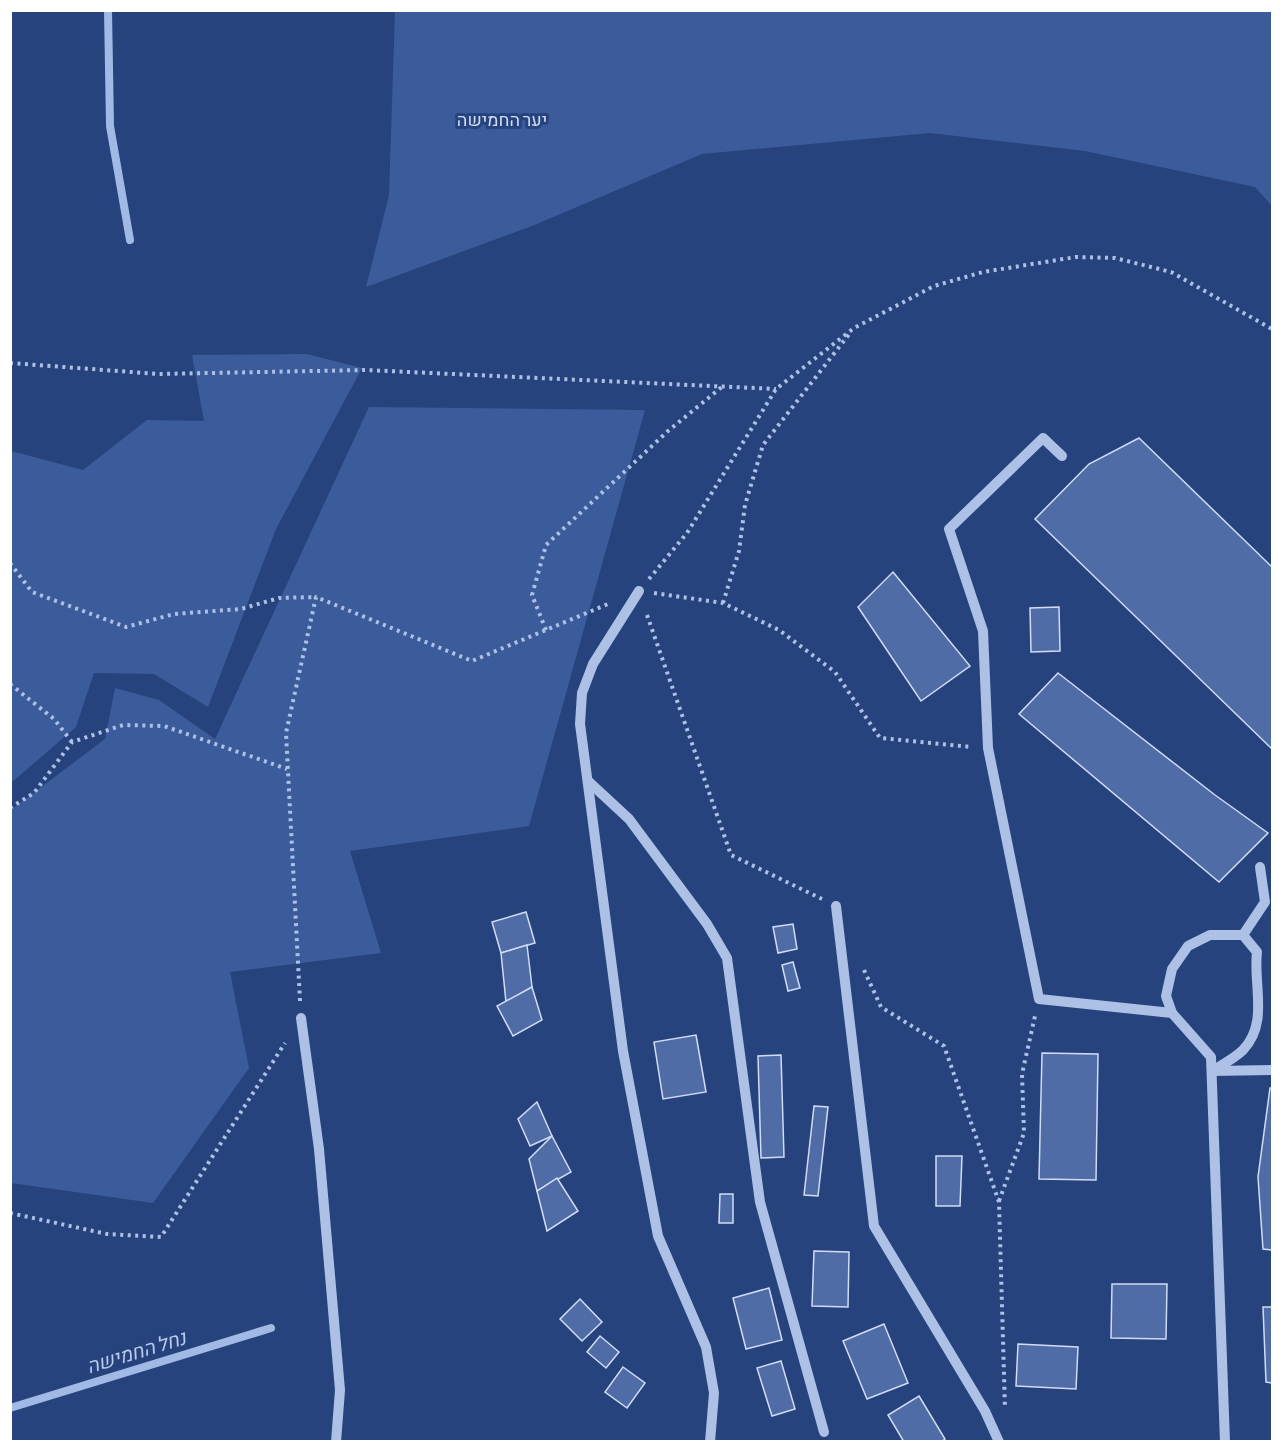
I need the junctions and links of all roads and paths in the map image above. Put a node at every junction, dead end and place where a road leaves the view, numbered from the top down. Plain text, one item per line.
1 (854, 328) junction
2 (1272, 329) edge
3 (10, 363) edge
4 (723, 386) junction
5 (776, 389) junction
6 (1062, 456) dead end
7 (10, 563) edge
8 (639, 591) junction
9 (316, 597) junction
10 (723, 603) junction
11 (546, 630) junction
12 (10, 684) edge
13 (72, 742) junction
14 (988, 748) junction
15 (288, 769) junction
16 (588, 781) junction
17 (10, 808) edge
18 (1260, 867) dead end
19 (836, 906) joint
20 (1243, 934) junction
21 (863, 967) dead end
22 (1039, 999) junction
23 (1172, 1013) junction
24 (301, 1018) junction
25 (1272, 1070) edge
26 (1212, 1071) junction
27 (999, 1202) junction
28 (10, 1213) edge
29 (1005, 1418) dead end
30 (824, 1432) dead end
31 (336, 1442) edge
32 (710, 1442) edge
33 (999, 1442) edge
34 (1225, 1442) edge

1 - 2 path
1 - 5 path
1 - 10 path
3 - 4 path
4 - 5 path
4 - 11 path
5 - 8 path
6 - 14 street
7 - 9 path
8 - 10 path
8 - 11 path
8 - 16 street
8 - 19 path
9 - 11 path
9 - 15 path
10 - 14 path
12 - 13 path
13 - 15 path
13 - 17 path
14 - 22 street
15 - 24 path
16 - 30 street
16 - 32 street
18 - 20 street
19 - 33 street
20 - 23 street
20 - 26 street
21 - 27 path
22 - 23 street
22 - 27 path
23 - 26 street
24 - 28 path
24 - 31 street
25 - 26 street
26 - 34 street
27 - 29 path

